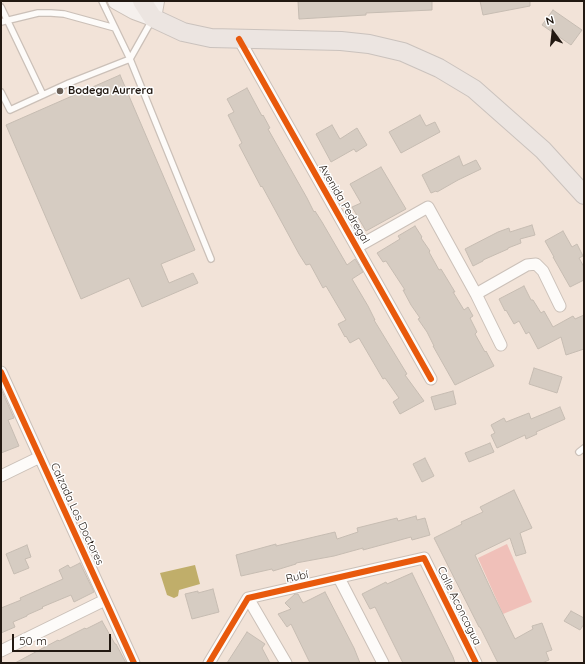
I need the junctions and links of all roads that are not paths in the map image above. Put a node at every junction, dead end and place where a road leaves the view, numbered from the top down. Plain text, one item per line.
1 (102, 1) edge
2 (116, 1) edge
3 (142, 1) edge
4 (1, 7) edge
5 (155, 9) edge
6 (7, 20) junction
7 (1, 22) edge
8 (115, 28) junction
9 (239, 39) junction
10 (130, 59) junction
11 (1, 92) edge
12 (43, 96) junction
13 (584, 195) edge
14 (357, 247) junction
15 (211, 259) dead end
16 (476, 294) junction
17 (560, 306) dead end
18 (502, 345) dead end
19 (1, 372) edge
20 (431, 379) dead end
21 (4, 386) edge
22 (40, 457) junction
23 (1, 476) edge
24 (424, 558) joint
25 (339, 578) junction
26 (248, 598) junction
27 (105, 600) junction
28 (1, 651) edge
29 (134, 663) edge
30 (209, 663) edge
31 (286, 663) edge
32 (383, 663) edge
33 (476, 663) edge

1 - 8 lane
2 - 5 main road
3 - 5 main road
4 - 6 lane
5 - 9 main road
5 - 10 lane
6 - 7 lane
6 - 8 lane
6 - 12 lane
8 - 10 lane
9 - 13 main road
9 - 14 street, Avenida Pedregal
10 - 12 lane
10 - 15 lane
11 - 12 lane
14 - 16 street
14 - 20 street, Avenida Pedregal
16 - 17 street
16 - 18 street
19 - 21 street, Calzada Los Doctores
21 - 22 street, Calzada Los Doctores
22 - 23 street
22 - 27 street, Calzada Los Doctores
24 - 25 street, Rubí
24 - 33 street, Calle Aconcagua
25 - 26 street, Rubí
25 - 32 street
26 - 30 street
26 - 31 street
27 - 28 street
27 - 29 street, Calzada Los Doctores

